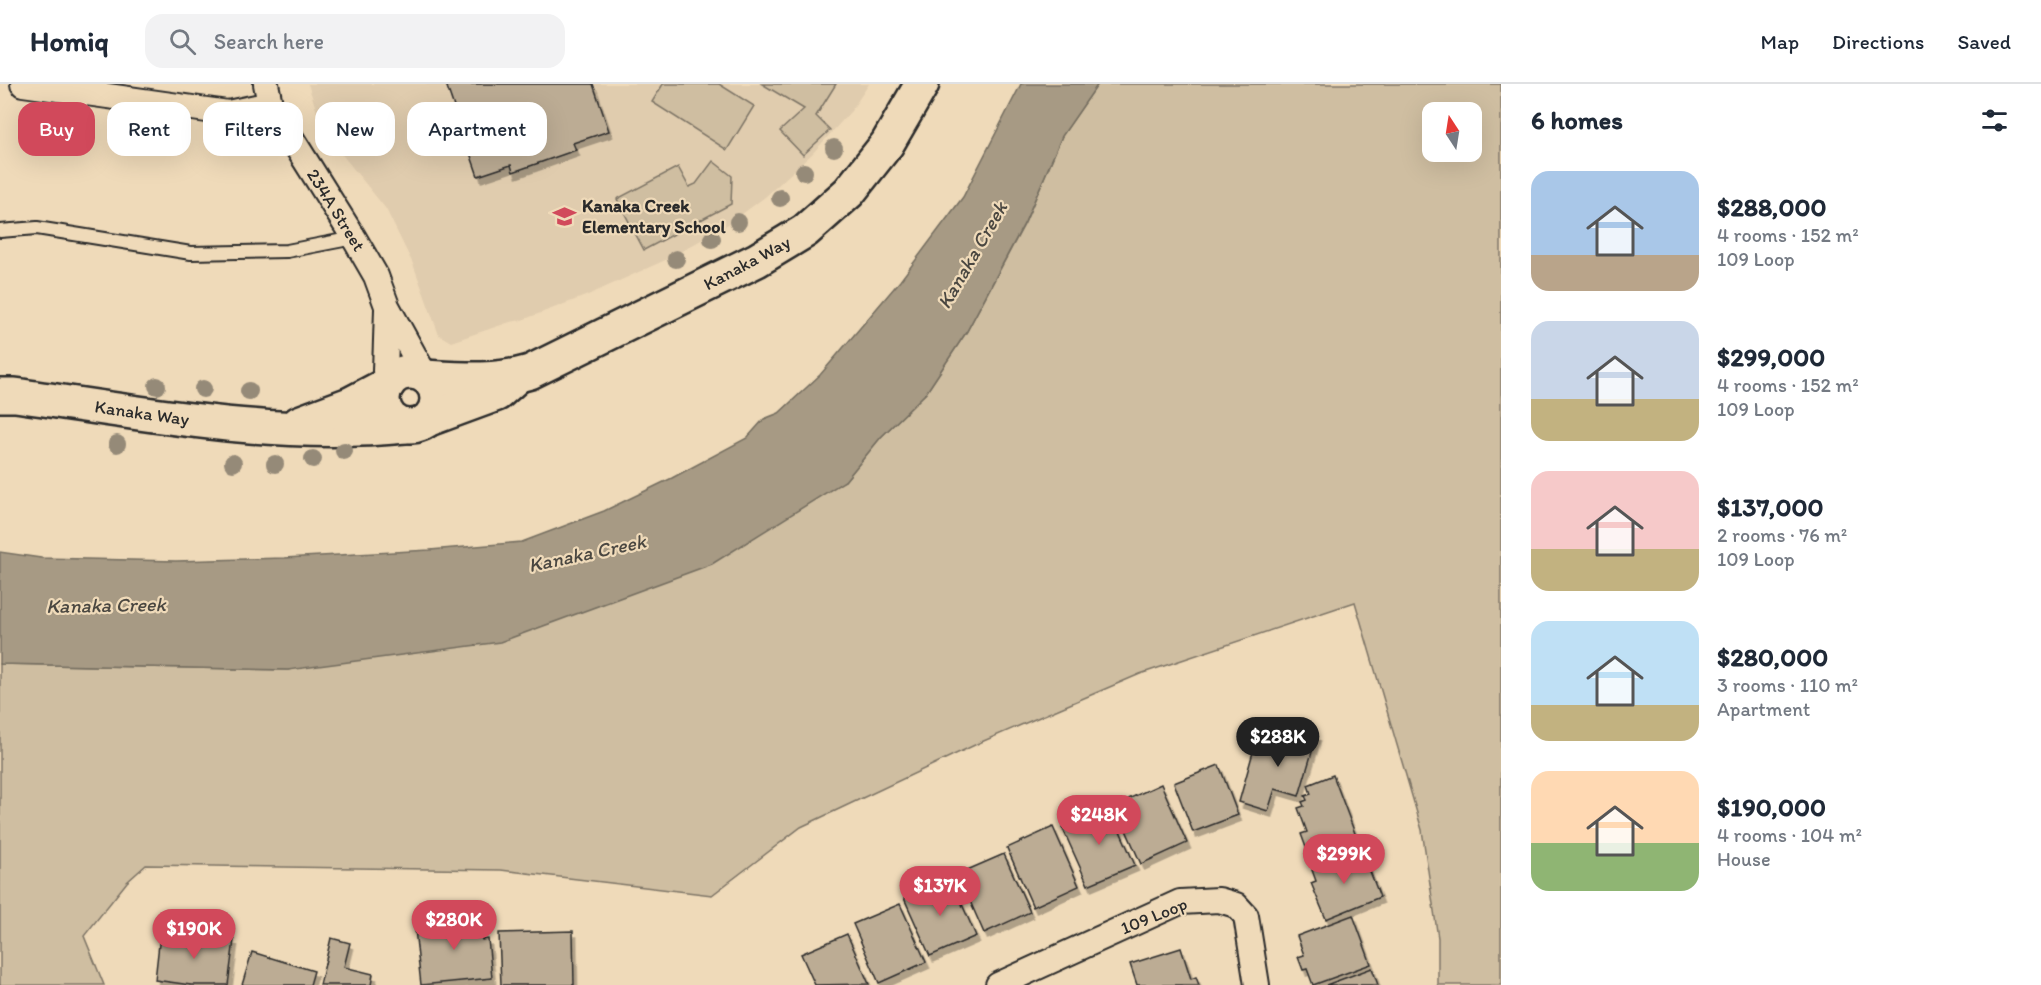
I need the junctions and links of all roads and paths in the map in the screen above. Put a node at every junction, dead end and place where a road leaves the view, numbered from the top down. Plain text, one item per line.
1 (23, 84) edge
2 (922, 84) edge
3 (268, 94) edge
4 (0, 231) edge
5 (354, 238) junction
6 (387, 306) junction
7 (518, 375) junction
8 (426, 377) junction
9 (388, 384) junction
10 (0, 394) edge
11 (417, 423) junction
12 (284, 429) junction
13 (998, 985) edge
14 (1257, 985) edge

1 - 3 street
2 - 7 main road, Kanaka Way
3 - 5 street, 234A Street
4 - 5 lane
5 - 6 street, 234A Street
6 - 8 street, 234A Street
6 - 9 street, 234A Street
7 - 8 main road, Kanaka Way
7 - 11 main road, Kanaka Way
8 - 9 main road
8 - 11 main road
9 - 11 main road
9 - 12 main road, Kanaka Way
10 - 12 main road, Kanaka Way
11 - 12 main road, Kanaka Way
13 - 14 street, 109 Loop

